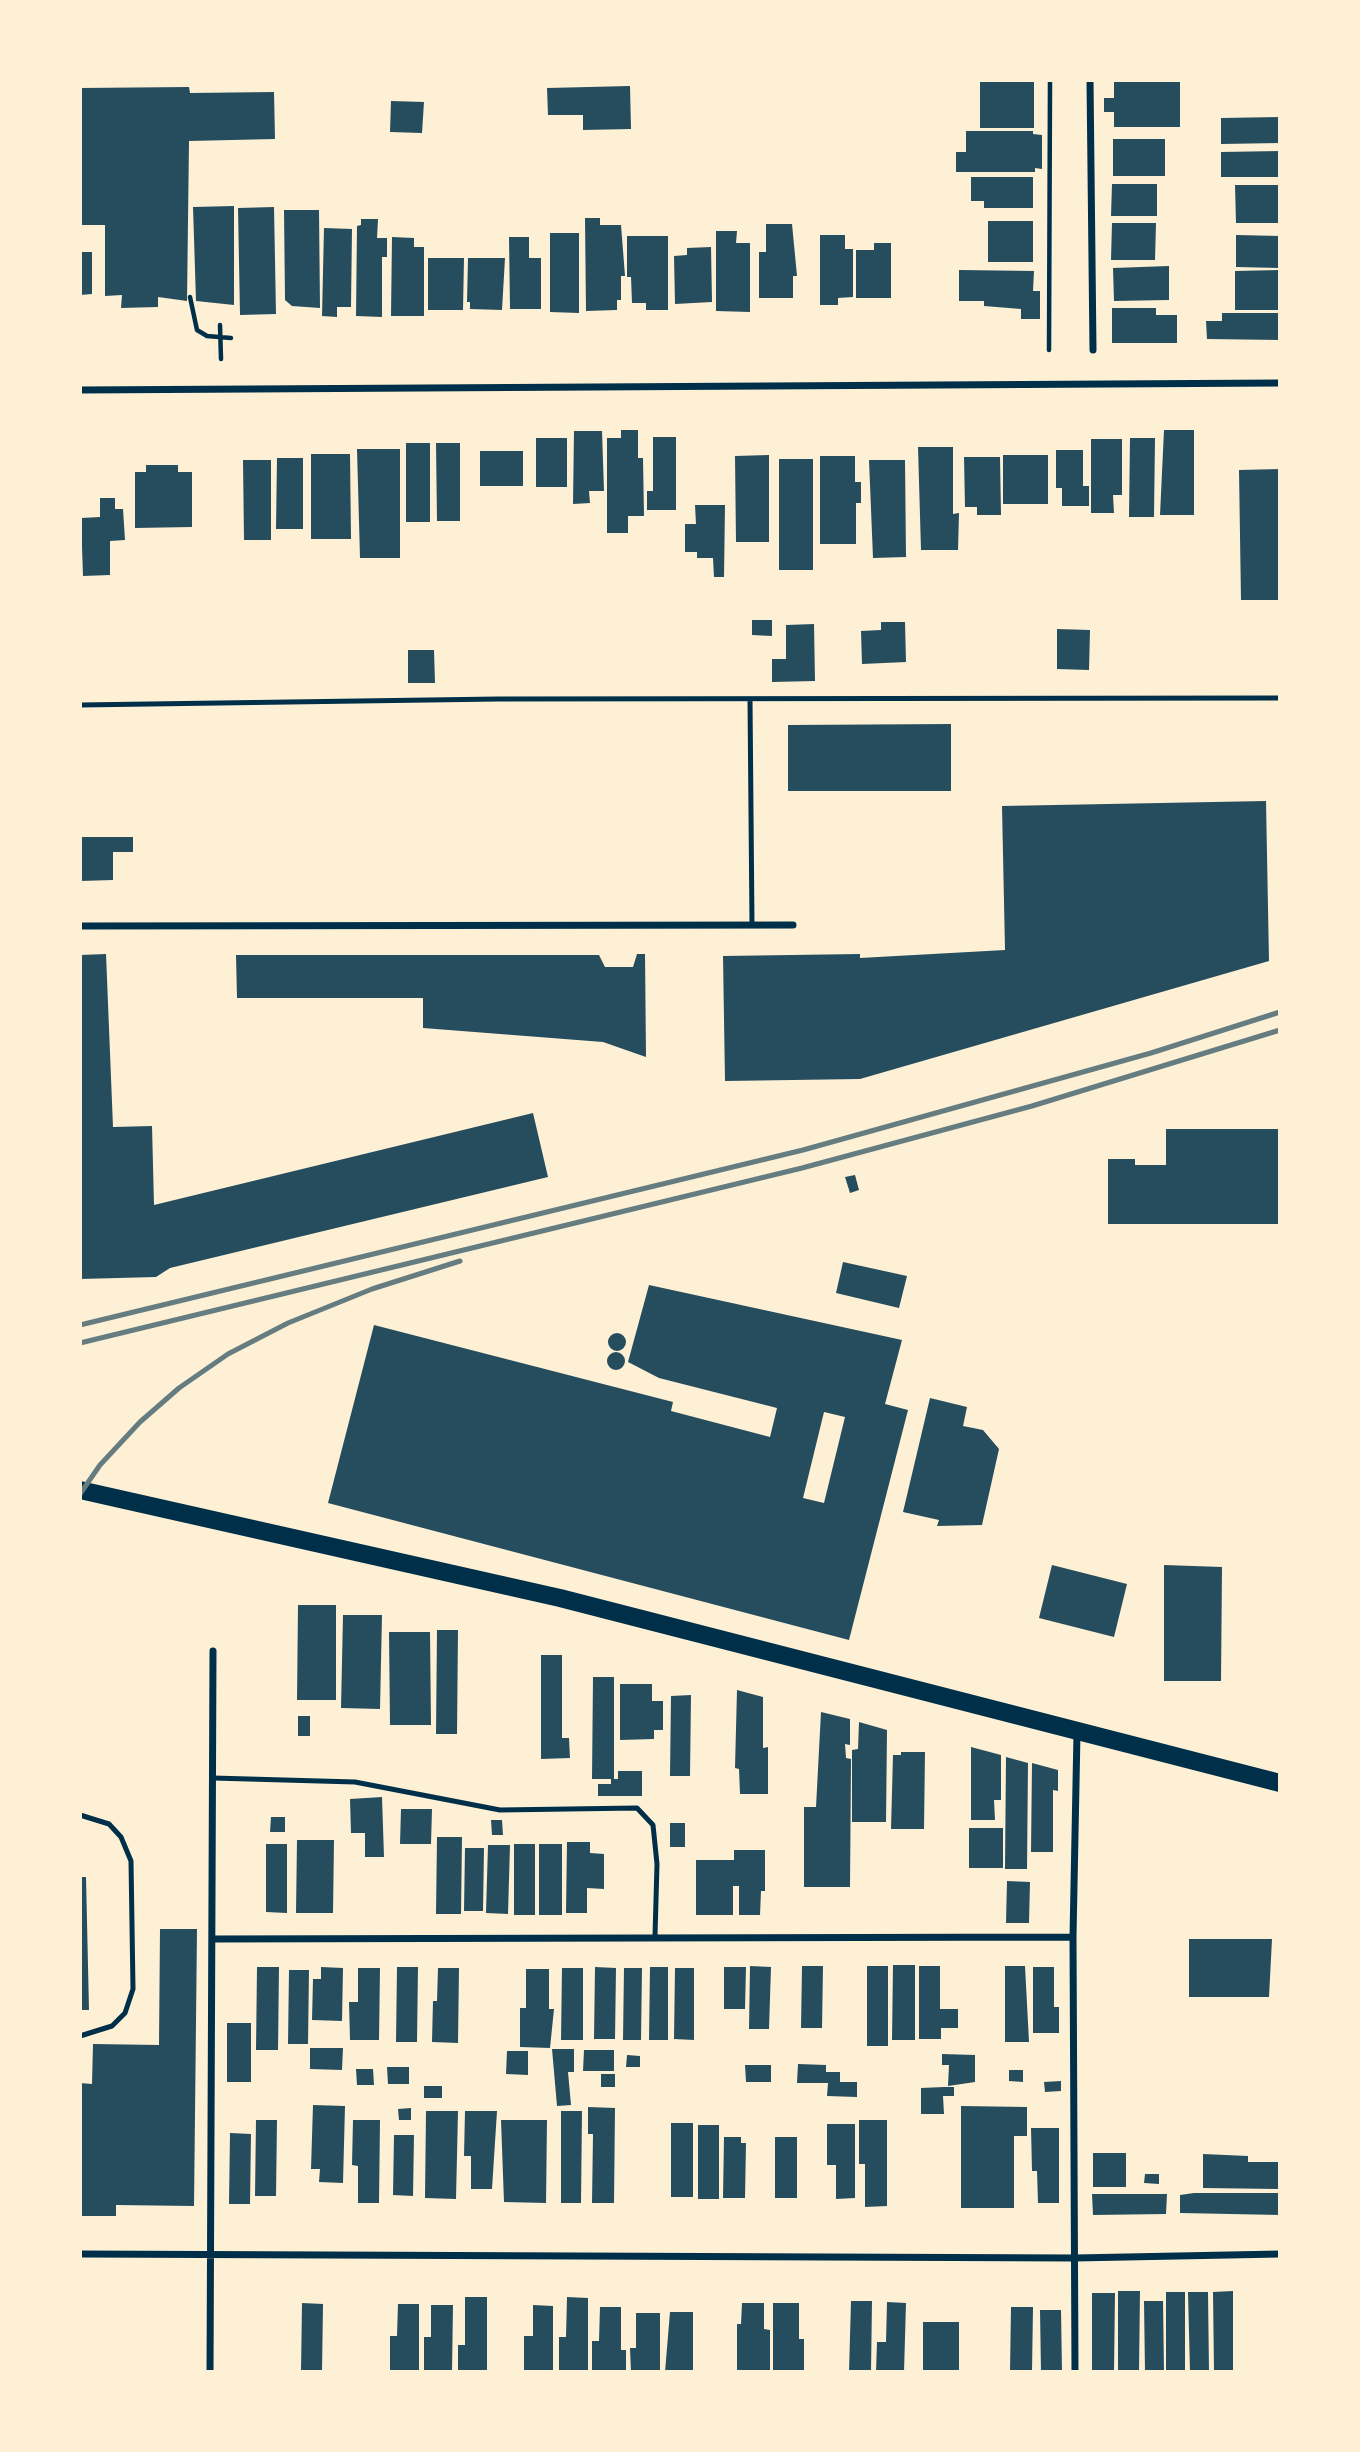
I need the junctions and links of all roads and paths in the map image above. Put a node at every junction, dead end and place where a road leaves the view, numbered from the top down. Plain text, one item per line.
1 (1050, 80) edge
2 (1090, 80) edge
3 (190, 297) dead end
4 (220, 325) dead end
5 (220, 337) junction
6 (231, 338) dead end
7 (1049, 350) dead end
8 (1093, 350) dead end
9 (221, 359) dead end
10 (1279, 383) edge
11 (80, 390) edge
12 (1279, 698) edge
13 (750, 699) junction
14 (80, 705) edge
15 (752, 925) junction
16 (793, 925) dead end
17 (80, 926) edge
18 (80, 1490) edge
19 (213, 1651) dead end
20 (1077, 1733) junction
21 (213, 1778) junction
22 (1279, 1783) edge
23 (80, 1815) edge
24 (655, 1936) junction
25 (1073, 1937) junction
26 (213, 1939) junction
27 (80, 2036) edge
28 (80, 2254) edge
29 (211, 2255) junction
30 (1279, 2255) edge
31 (1075, 2258) junction
32 (210, 2371) edge
33 (1075, 2371) edge

1 - 7 path
2 - 8 street
3 - 5 path
4 - 5 path
5 - 6 path
5 - 9 path
10 - 11 street
12 - 13 lane
13 - 14 lane
13 - 15 lane
15 - 16 street
15 - 17 street
18 - 20 main road
19 - 21 street
20 - 22 main road
20 - 25 street
21 - 24 lane
21 - 26 street
23 - 27 lane
24 - 25 street
24 - 26 street
25 - 31 street
26 - 29 street
28 - 29 street
29 - 31 street
29 - 32 street
30 - 31 street
31 - 33 street

